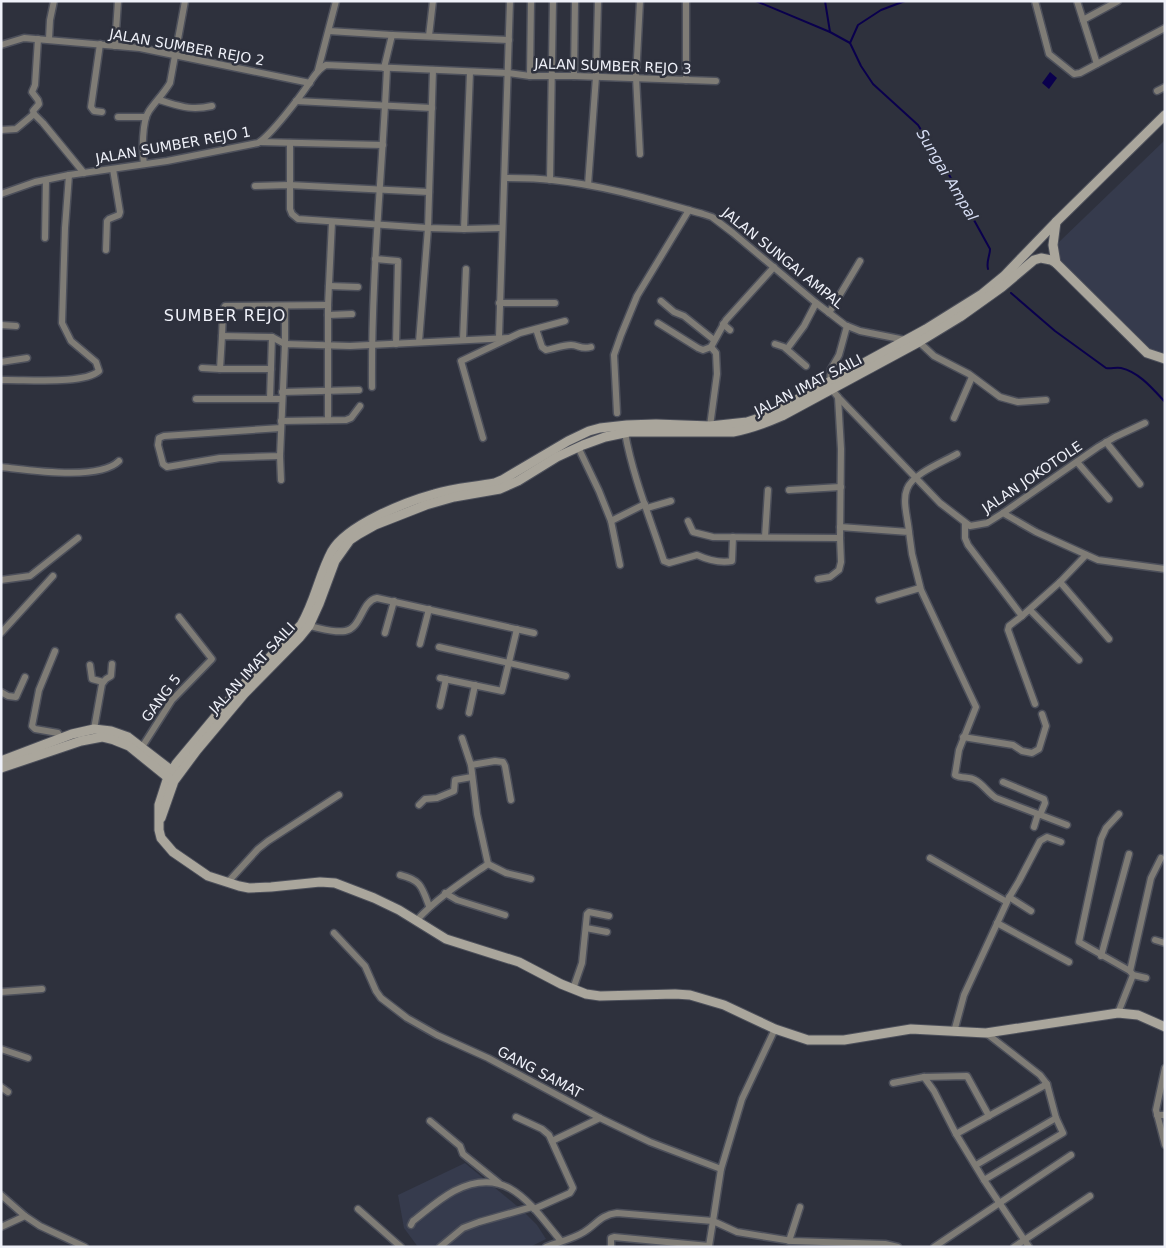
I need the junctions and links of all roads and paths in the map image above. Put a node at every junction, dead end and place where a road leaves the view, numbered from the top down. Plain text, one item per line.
1 (54, 1) edge
2 (118, 1) edge
3 (185, 1) edge
4 (336, 1) edge
5 (433, 1) edge
6 (510, 1) edge
7 (531, 1) edge
8 (554, 1) edge
9 (576, 1) edge
10 (598, 1) edge
11 (640, 1) edge
12 (686, 1) edge
13 (1036, 1) edge
14 (1077, 1) edge
15 (1118, 1) edge
16 (1083, 20) junction
17 (1165, 28) edge
18 (329, 32) junction
19 (392, 35) junction
20 (429, 36) junction
21 (38, 39) junction
22 (49, 39) junction
23 (510, 40) junction
24 (100, 44) junction
25 (1, 45) edge
26 (115, 46) junction
27 (175, 54) junction
28 (1097, 64) junction
29 (386, 68) junction
30 (318, 70) junction
31 (433, 70) junction
32 (470, 72) junction
33 (508, 73) junction
34 (530, 76) junction
35 (552, 76) junction
36 (574, 76) junction
37 (596, 77) junction
38 (636, 78) junction
39 (686, 80) junction
40 (716, 81) dead end
41 (310, 83) junction
42 (1165, 87) edge
43 (1157, 91) dead end
44 (159, 100) junction
45 (296, 101) junction
46 (212, 106) dead end
47 (385, 106) junction
48 (432, 108) junction
49 (102, 112) dead end
50 (34, 114) junction
51 (1165, 115) edge
52 (118, 117) dead end
53 (146, 117) junction
54 (1, 130) edge
55 (260, 142) junction
56 (290, 143) junction
57 (383, 145) junction
58 (640, 154) dead end
59 (144, 164) junction
60 (113, 170) junction
61 (84, 174) junction
62 (69, 176) junction
63 (505, 178) junction
64 (46, 180) junction
65 (550, 180) junction
66 (289, 185) junction
67 (588, 185) junction
68 (255, 186) dead end
69 (379, 189) junction
70 (429, 192) junction
71 (1, 194) edge
72 (689, 210) junction
73 (332, 222) junction
74 (1056, 222) junction
75 (377, 224) junction
76 (428, 228) junction
77 (502, 228) junction
78 (464, 229) junction
79 (45, 238) dead end
80 (106, 250) dead end
81 (375, 259) junction
82 (860, 261) dead end
83 (1056, 263) junction
84 (774, 267) junction
85 (466, 269) dead end
86 (1004, 281) junction
87 (329, 286) junction
88 (358, 287) dead end
89 (981, 298) junction
90 (661, 301) dead end
91 (499, 303) junction
92 (555, 303) dead end
93 (816, 303) junction
94 (328, 305) junction
95 (285, 306) junction
96 (829, 313) junction
97 (352, 314) dead end
98 (328, 315) junction
99 (565, 321) dead end
100 (658, 323) dead end
101 (723, 324) junction
102 (1, 325) edge
103 (16, 326) dead end
104 (847, 326) junction
105 (536, 329) junction
106 (730, 330) dead end
107 (222, 336) junction
108 (272, 337) junction
109 (498, 337) junction
110 (509, 338) junction
111 (463, 340) junction
112 (905, 340) junction
113 (419, 342) junction
114 (919, 342) junction
115 (713, 343) junction
116 (285, 344) junction
117 (372, 344) junction
118 (396, 344) junction
119 (775, 344) dead end
120 (327, 345) junction
121 (591, 347) dead end
122 (787, 349) junction
123 (27, 358) dead end
124 (1165, 359) edge
125 (1, 362) edge
126 (806, 366) dead end
127 (202, 368) dead end
128 (220, 369) junction
129 (271, 369) junction
130 (972, 377) junction
131 (1, 380) edge
132 (830, 385) junction
133 (372, 387) dead end
134 (359, 390) dead end
135 (328, 391) junction
136 (282, 392) junction
137 (838, 397) junction
138 (270, 398) junction
139 (196, 399) dead end
140 (282, 399) junction
141 (1046, 400) dead end
142 (360, 406) dead end
143 (617, 413) dead end
144 (954, 418) dead end
145 (328, 420) junction
146 (1146, 423) dead end
147 (281, 425) junction
148 (710, 426) junction
149 (625, 433) junction
150 (483, 438) dead end
151 (1106, 442) junction
152 (578, 447) junction
153 (957, 454) dead end
154 (280, 456) junction
155 (119, 461) dead end
156 (1077, 462) junction
157 (1, 468) edge
158 (916, 477) junction
159 (281, 480) dead end
160 (1140, 484) dead end
161 (841, 487) junction
162 (768, 490) dead end
163 (790, 490) dead end
164 (467, 491) junction
165 (1109, 499) dead end
166 (671, 501) dead end
167 (646, 506) junction
168 (1002, 513) junction
169 (611, 521) junction
170 (688, 521) dead end
171 (965, 524) junction
172 (840, 527) junction
173 (909, 532) junction
174 (732, 537) junction
175 (765, 537) junction
176 (78, 538) dead end
177 (840, 538) junction
178 (1086, 555) junction
179 (620, 565) dead end
180 (1165, 569) edge
181 (53, 576) dead end
182 (818, 579) dead end
183 (1, 580) edge
184 (1060, 582) junction
185 (920, 588) junction
186 (878, 600) dead end
187 (394, 601) junction
188 (429, 609) junction
189 (1030, 610) junction
190 (1022, 616) junction
191 (180, 617) dead end
192 (309, 626) junction
193 (517, 629) junction
194 (385, 633) dead end
195 (534, 633) dead end
196 (1, 634) edge
197 (1109, 639) dead end
198 (420, 644) dead end
199 (439, 647) dead end
200 (55, 651) dead end
201 (1079, 660) dead end
202 (509, 663) junction
203 (112, 664) dead end
204 (90, 665) dead end
205 (566, 676) dead end
206 (25, 677) dead end
207 (103, 682) junction
208 (475, 685) junction
209 (1, 692) edge
210 (1036, 704) dead end
211 (440, 706) dead end
212 (469, 713) dead end
213 (1042, 714) dead end
214 (94, 729) junction
215 (462, 738) dead end
216 (963, 738) junction
217 (61, 739) junction
218 (142, 747) junction
219 (1, 761) edge
220 (471, 765) junction
221 (1, 768) edge
222 (172, 772) junction
223 (472, 777) junction
224 (1003, 782) dead end
225 (339, 795) dead end
226 (511, 800) dead end
227 (419, 804) dead end
228 (1039, 814) junction
229 (1119, 814) dead end
230 (1067, 825) dead end
231 (1034, 827) dead end
232 (1061, 842) dead end
233 (1129, 854) dead end
234 (930, 858) dead end
235 (1161, 858) dead end
236 (488, 864) junction
237 (400, 875) dead end
238 (531, 879) dead end
239 (228, 882) junction
240 (445, 893) junction
241 (1008, 899) junction
242 (429, 906) junction
243 (1031, 911) dead end
244 (505, 914) dead end
245 (608, 916) dead end
246 (416, 921) junction
247 (997, 923) junction
248 (586, 928) junction
249 (607, 932) dead end
250 (334, 933) dead end
251 (1155, 940) dead end
252 (1165, 943) edge
253 (1101, 956) junction
254 (1069, 962) dead end
255 (1132, 973) junction
256 (1146, 978) dead end
257 (42, 989) dead end
258 (573, 989) junction
259 (1, 992) edge
260 (1118, 1013) junction
261 (1165, 1026) edge
262 (775, 1029) junction
263 (954, 1032) junction
264 (986, 1033) junction
265 (1, 1049) edge
266 (28, 1058) dead end
267 (1165, 1068) edge
268 (924, 1077) junction
269 (893, 1083) dead end
270 (1047, 1084) junction
271 (1, 1087) edge
272 (8, 1092) dead end
273 (1157, 1115) junction
274 (1165, 1115) edge
275 (989, 1116) junction
276 (516, 1117) dead end
277 (600, 1118) junction
278 (1056, 1118) junction
279 (430, 1121) dead end
280 (956, 1134) junction
281 (552, 1141) junction
282 (1165, 1145) edge
283 (1070, 1155) dead end
284 (976, 1165) junction
285 (721, 1169) junction
286 (984, 1180) junction
287 (502, 1184) junction
288 (1, 1195) edge
289 (1090, 1196) dead end
290 (999, 1202) junction
291 (800, 1207) dead end
292 (533, 1208) junction
293 (358, 1209) dead end
294 (25, 1216) junction
295 (713, 1221) junction
296 (411, 1226) dead end
297 (1, 1227) edge
298 (1025, 1240) junction
299 (561, 1241) junction
300 (789, 1241) junction
301 (647, 1244) edge
302 (683, 1245) edge
303 (85, 1247) edge
304 (401, 1247) edge
305 (440, 1247) edge
306 (546, 1247) edge
307 (611, 1247) edge
308 (898, 1247) edge
309 (934, 1247) edge
310 (1014, 1247) edge
311 (1029, 1247) edge

1 - 22 street
2 - 26 street
3 - 27 street
4 - 18 street, JALAN SUMBER REJO 1
5 - 20 street
6 - 23 street
7 - 34 street
8 - 35 street
9 - 36 street
10 - 37 street
11 - 38 street
12 - 39 street
13 - 28 street
14 - 16 street
15 - 16 street
16 - 28 street
17 - 28 street
18 - 19 street
18 - 30 street, JALAN SUMBER REJO 1
19 - 20 street
19 - 29 street
20 - 23 street
21 - 22 street, JALAN SUMBER REJO 2
21 - 25 street, JALAN SUMBER REJO 2
21 - 50 street
22 - 24 street, JALAN SUMBER REJO 2
23 - 33 street
24 - 26 street, JALAN SUMBER REJO 2
24 - 49 street
26 - 27 street, JALAN SUMBER REJO 2
27 - 41 street, JALAN SUMBER REJO 2
27 - 44 street
29 - 30 street
29 - 31 street
29 - 47 street
30 - 41 street, JALAN SUMBER REJO 1
31 - 32 street
31 - 48 street
32 - 33 street
32 - 78 street
33 - 34 street, JALAN SUMBER REJO 3
33 - 63 street
34 - 35 street, JALAN SUMBER REJO 3
35 - 36 street, JALAN SUMBER REJO 3
35 - 65 street
36 - 37 street, JALAN SUMBER REJO 3
37 - 38 street, JALAN SUMBER REJO 3
37 - 67 street
38 - 39 street, JALAN SUMBER REJO 3
38 - 58 street
39 - 40 street, JALAN SUMBER REJO 3
41 - 45 street, JALAN SUMBER REJO 1
42 - 43 street
44 - 46 street
44 - 53 street
45 - 47 street
45 - 55 street, JALAN SUMBER REJO 1
47 - 48 street
47 - 57 street
48 - 70 street
50 - 54 street
50 - 61 street
51 - 74 main road
52 - 53 street
53 - 59 street
55 - 56 street
55 - 59 street, JALAN SUMBER REJO 1
56 - 57 street
56 - 66 street
57 - 69 street
59 - 60 street, JALAN SUMBER REJO 1
60 - 61 street, JALAN SUMBER REJO 1
60 - 80 street
61 - 62 street, JALAN SUMBER REJO 1
62 - 64 street, JALAN SUMBER REJO 1
62 - 131 street
63 - 65 street, JALAN SUNGAI AMPAL
63 - 77 street
64 - 71 street, JALAN SUMBER REJO 1
64 - 79 street
65 - 67 street, JALAN SUNGAI AMPAL
66 - 68 street
66 - 69 street
66 - 73 street
67 - 72 street, JALAN SUNGAI AMPAL
69 - 70 street
69 - 75 street
70 - 76 street
72 - 84 street, JALAN SUNGAI AMPAL
72 - 143 street
73 - 75 street
73 - 87 street
74 - 83 main road
74 - 86 main road
75 - 76 street
75 - 81 street
76 - 78 street
76 - 113 street
77 - 78 street
77 - 91 street
81 - 117 street
81 - 118 street
82 - 96 street
83 - 86 main road
83 - 124 main road
84 - 93 street, JALAN SUNGAI AMPAL
84 - 101 street
85 - 111 street
86 - 89 main road
87 - 88 street
87 - 94 street
89 - 112 main road
89 - 114 main road
90 - 115 street
91 - 92 street
91 - 109 street
93 - 96 street, JALAN SUNGAI AMPAL
93 - 122 street
94 - 95 street
94 - 98 street
95 - 107 street
95 - 116 street
96 - 104 street, JALAN SUNGAI AMPAL
97 - 98 street
98 - 120 street
99 - 105 street
100 - 115 street
101 - 106 street
101 - 115 street
102 - 103 street
104 - 112 street, JALAN SUNGAI AMPAL
104 - 132 street
105 - 110 street
105 - 121 street
107 - 108 street
107 - 128 street
108 - 116 street
108 - 129 street
109 - 110 street
109 - 111 street
110 - 150 street
111 - 113 street
112 - 114 street, JALAN SUNGAI AMPAL
112 - 132 main road, JALAN IMAT SAILI
113 - 118 street
114 - 130 street
114 - 132 main road, JALAN IMAT SAILI
115 - 148 street
116 - 120 street
116 - 136 street
117 - 118 street
117 - 120 street
117 - 133 street
119 - 122 street
120 - 135 street
122 - 126 street
123 - 125 street
127 - 128 street
128 - 129 street
129 - 138 street
130 - 141 street
130 - 144 street
132 - 137 street
132 - 148 main road, JALAN IMAT SAILI
132 - 149 main road, JALAN IMAT SAILI
134 - 135 street
135 - 136 street
135 - 145 street
136 - 140 street
137 - 158 street
137 - 161 street
138 - 139 street
138 - 140 street
140 - 147 street
142 - 145 street
145 - 147 street
146 - 151 street, JALAN JOKOTOLE
147 - 154 street
147 - 154 street
148 - 164 main road, JALAN IMAT SAILI
149 - 152 main road, JALAN IMAT SAILI
149 - 167 street
151 - 156 street, JALAN JOKOTOLE
151 - 160 street
152 - 164 main road, JALAN IMAT SAILI
152 - 169 street
153 - 158 street
154 - 159 street
155 - 157 street
156 - 165 street
156 - 168 street, JALAN JOKOTOLE
158 - 171 street
158 - 173 street
161 - 163 street
161 - 172 street
162 - 175 street
164 - 192 main road, JALAN IMAT SAILI
164 - 222 main road, JALAN IMAT SAILI
166 - 167 street
167 - 169 street
167 - 174 street
168 - 171 street, JALAN JOKOTOLE
168 - 178 street
169 - 179 street
170 - 174 street
171 - 190 street
172 - 173 street
172 - 177 street
173 - 185 street
174 - 175 street
175 - 177 street
176 - 183 street
177 - 182 street
178 - 180 street
178 - 184 street
181 - 196 street
184 - 189 street
184 - 197 street
185 - 186 street
185 - 216 street
187 - 188 street
187 - 192 street
187 - 194 street
188 - 193 street
188 - 198 street
189 - 190 street
189 - 201 street
190 - 210 street
191 - 218 street, GANG 5
192 - 222 main road, JALAN IMAT SAILI
193 - 195 street
193 - 202 street
199 - 202 street
200 - 217 street
202 - 205 street
202 - 208 street
203 - 207 street
204 - 207 street
206 - 209 street
207 - 214 street
208 - 211 street
208 - 212 street
213 - 216 street
214 - 217 main road
214 - 218 main road
215 - 220 street
216 - 228 street
217 - 219 main road
218 - 222 main road
220 - 223 street
220 - 226 street
221 - 222 main road
222 - 239 main road
223 - 227 street
223 - 236 street
224 - 228 street
225 - 239 street
228 - 230 street
228 - 231 street
229 - 253 street
232 - 241 street
233 - 253 street
234 - 241 street
235 - 255 street
236 - 238 street
236 - 240 street
237 - 242 street
239 - 246 main road
240 - 242 street
240 - 244 street
241 - 243 street
241 - 247 street
242 - 246 street
245 - 248 street
246 - 258 main road
247 - 254 street
247 - 263 street
248 - 249 street
248 - 258 street
250 - 277 street, GANG SAMAT
251 - 252 street
253 - 255 street
255 - 256 street
255 - 260 street
257 - 259 street
258 - 262 main road
260 - 261 main road
260 - 264 main road
262 - 263 main road
262 - 285 street
263 - 264 main road
264 - 270 street
265 - 266 street
267 - 273 street
268 - 269 street
268 - 275 street
268 - 280 street
270 - 275 street
270 - 278 street
271 - 272 street
273 - 274 street
273 - 282 street
275 - 280 street
276 - 281 street
277 - 281 street
277 - 285 street, GANG SAMAT
278 - 284 street
278 - 286 street
279 - 287 street
280 - 284 street
281 - 292 street
283 - 290 street
284 - 286 street
285 - 295 street
286 - 290 street
287 - 292 street
287 - 296 street
288 - 294 street
289 - 298 street
290 - 298 street
290 - 309 street
291 - 300 street
292 - 299 street
292 - 305 street
293 - 304 street
294 - 297 street
294 - 303 street
295 - 299 street
295 - 300 street
295 - 302 street
298 - 310 street
298 - 311 street
299 - 306 street
300 - 308 street
301 - 302 street
301 - 307 street

